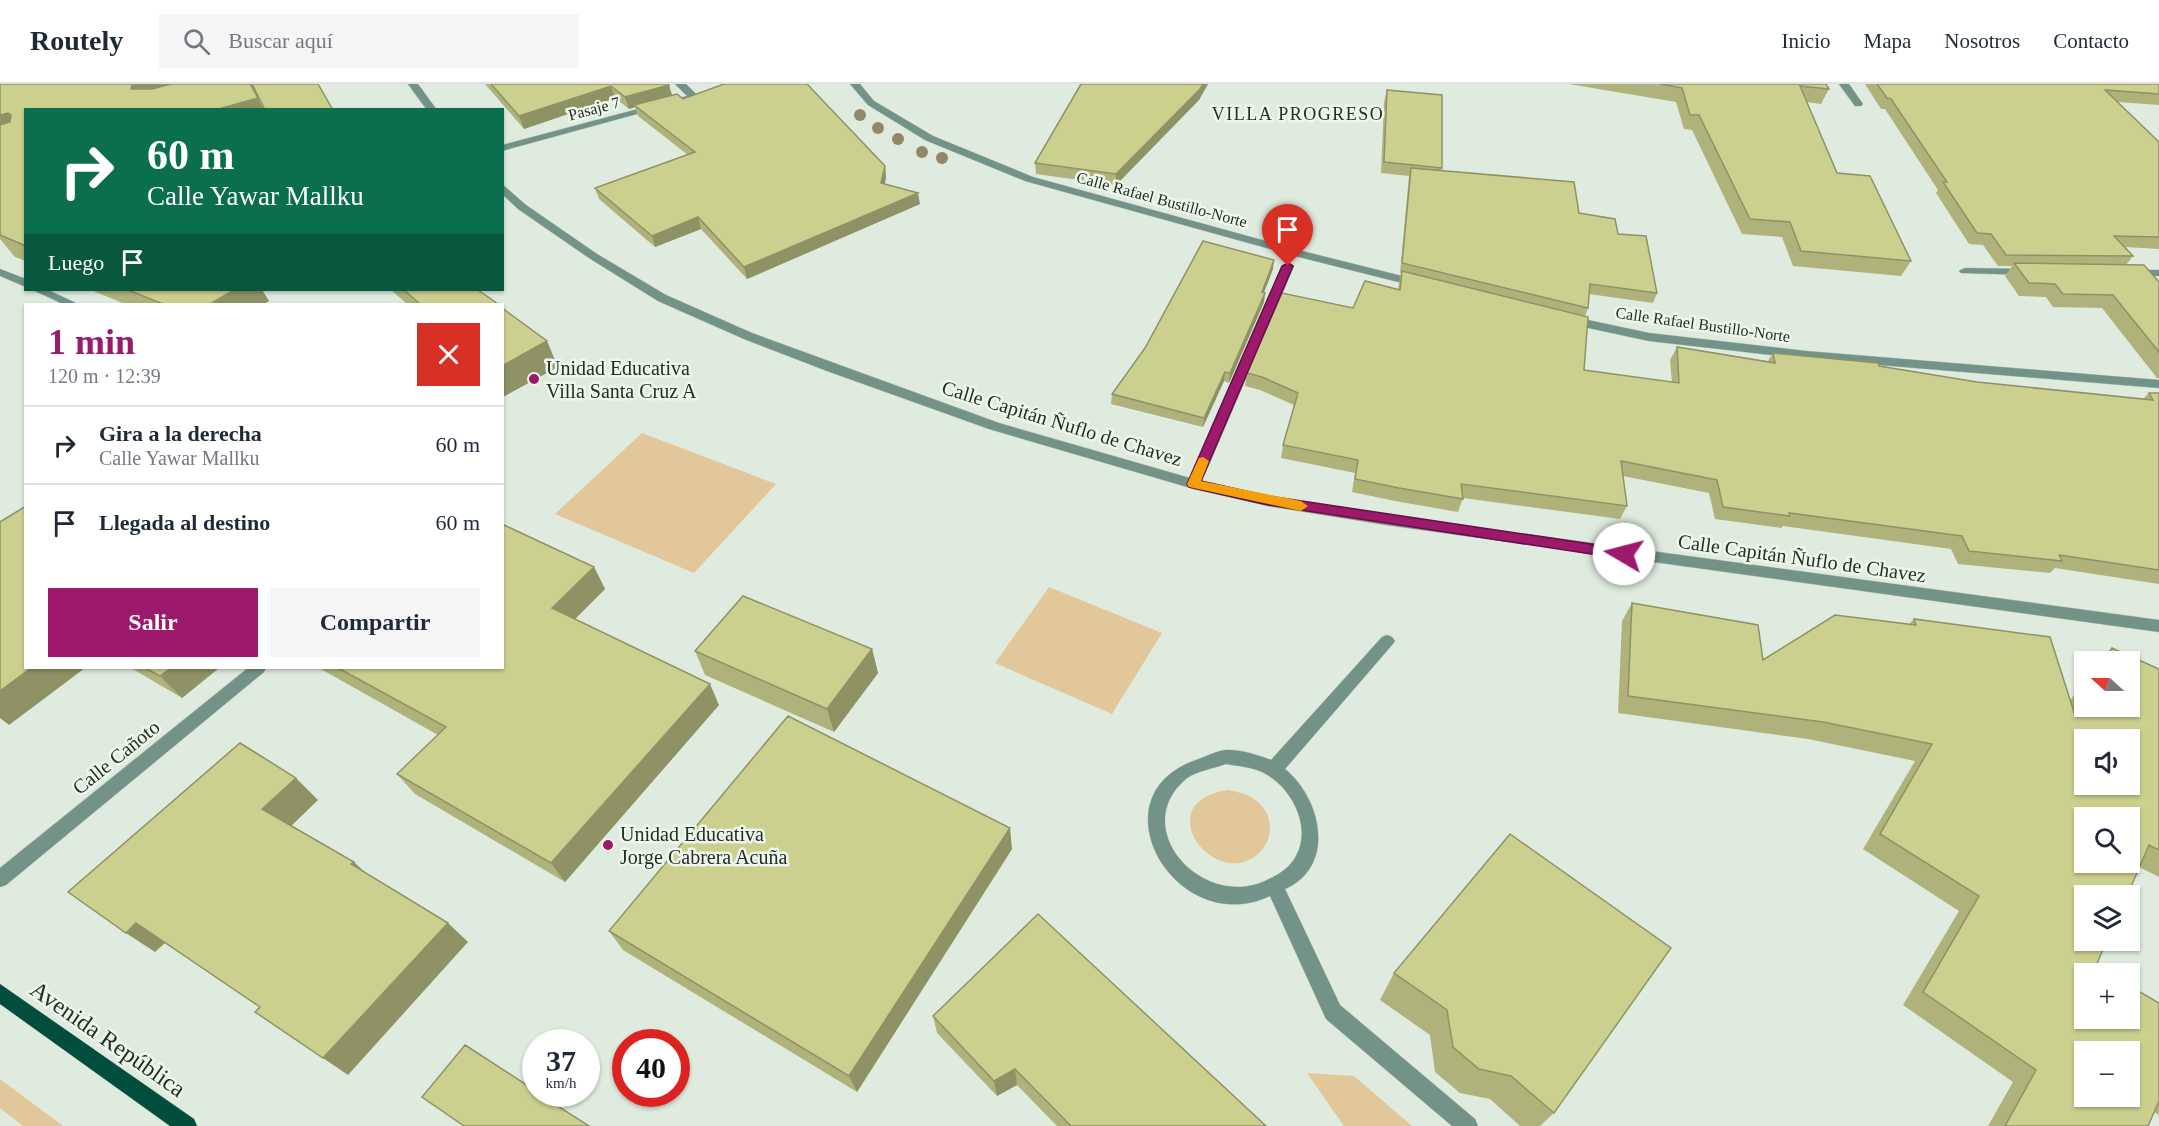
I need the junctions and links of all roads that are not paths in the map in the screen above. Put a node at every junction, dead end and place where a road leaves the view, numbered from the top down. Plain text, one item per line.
1 (413, 84) edge
2 (681, 84) edge
3 (855, 84) edge
4 (1845, 84) edge
5 (1858, 104) dead end
6 (431, 108) edge
7 (504, 147) edge
8 (504, 189) edge
9 (1288, 266) dead end
10 (1965, 271) dead end
11 (0, 272) edge
12 (2045, 272) edge
13 (2113, 273) edge
14 (2159, 273) edge
15 (24, 283) edge
16 (1434, 287) edge
17 (41, 291) edge
18 (70, 303) edge
19 (1561, 318) edge
20 (2159, 384) edge
21 (1194, 484) junction
22 (2159, 626) edge
23 (1387, 641) dead end
24 (257, 669) edge
25 (1273, 770) junction
26 (0, 879) edge
27 (1276, 889) junction
28 (0, 993) edge
29 (187, 1126) edge
30 (1468, 1126) edge

1 - 6 street
2 - 7 street, Pasaje 7
3 - 16 street, Calle Rafael Bustillo-Norte
4 - 5 street
8 - 21 street, Calle Capitán Ñuflo de Chavez
9 - 21 street
10 - 12 street
11 - 15 street
13 - 14 street
17 - 18 street
19 - 20 street, Calle Rafael Bustillo-Norte
21 - 22 street, Calle Capitán Ñuflo de Chavez
23 - 25 street
24 - 26 street, Calle Cañoto
25 - 27 street
25 - 27 street
27 - 30 street
28 - 29 main road, Avenida República

